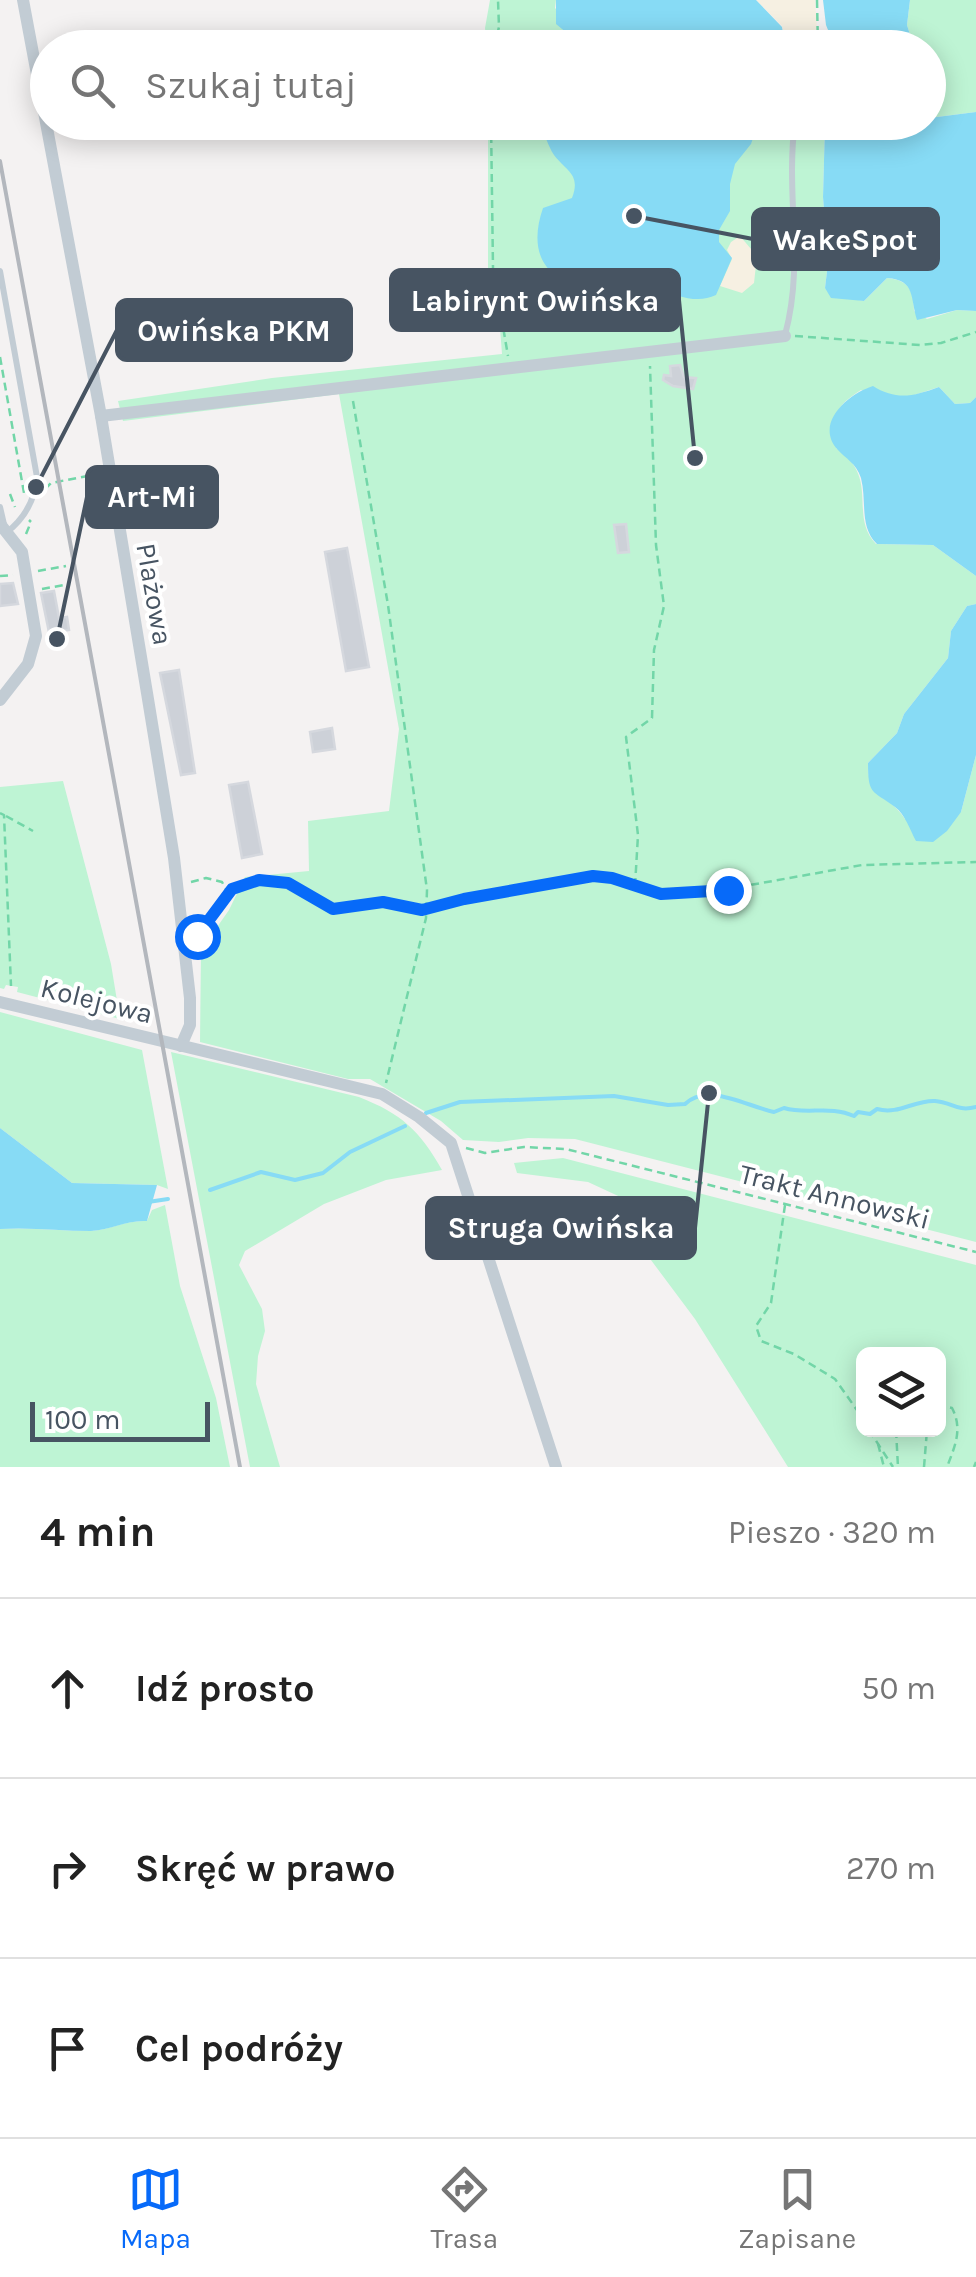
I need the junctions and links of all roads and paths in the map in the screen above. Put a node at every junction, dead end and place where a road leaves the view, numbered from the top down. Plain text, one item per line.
1 (23, 0) edge
2 (498, 0) edge
3 (817, 0) edge
4 (498, 30) edge
5 (818, 30) edge
6 (30, 38) edge
7 (49, 140) edge
8 (491, 140) edge
9 (794, 140) edge
10 (0, 272) edge
11 (4, 322) edge
12 (976, 332) edge
13 (785, 336) junction
14 (649, 350) junction
15 (0, 357) edge
16 (508, 368) junction
17 (350, 386) junction
18 (100, 416) junction
19 (108, 472) junction
20 (10, 494) dead end
21 (43, 497) dead end
22 (0, 507) edge
23 (2, 531) edge
24 (0, 700) edge
25 (2, 814) edge
26 (33, 831) dead end
27 (976, 862) edge
28 (178, 885) junction
29 (635, 886) junction
30 (228, 892) junction
31 (427, 910) junction
32 (185, 943) junction
33 (11, 986) dead end
34 (0, 1002) edge
35 (182, 1046) junction
36 (382, 1094) junction
37 (451, 1142) junction
38 (785, 1203) junction
39 (976, 1252) edge
40 (946, 1407) edge
41 (856, 1409) edge
42 (876, 1437) edge
43 (896, 1437) edge
44 (926, 1437) edge
45 (878, 1442) junction
46 (556, 1467) edge
47 (884, 1467) edge
48 (896, 1467) edge
49 (924, 1467) edge
50 (947, 1467) edge

1 - 6 street, Plażowa
2 - 4 path
3 - 5 path
7 - 18 street, Plażowa
8 - 16 path
9 - 13 lane
10 - 11 lane
11 - 23 lane
12 - 13 path
13 - 14 street
14 - 16 street
14 - 29 path
15 - 20 path
16 - 17 street
17 - 18 street
17 - 31 path
18 - 19 street, Plażowa
19 - 21 path
19 - 28 street, Plażowa
22 - 23 lane
23 - 24 street
25 - 26 path
25 - 33 path
27 - 29 path
28 - 30 path
28 - 32 street, Plażowa
29 - 31 path
30 - 31 path
30 - 32 path
31 - 36 path
32 - 35 street, Plażowa
34 - 35 street, Kolejowa
35 - 36 street, Kolejowa
36 - 37 street, Kolejowa
37 - 38 path, Trakt Annowski
37 - 46 street
38 - 39 path, Trakt Annowski
38 - 41 path
40 - 50 path
42 - 45 path
43 - 48 path
44 - 49 path
45 - 47 path
45 - 48 path

